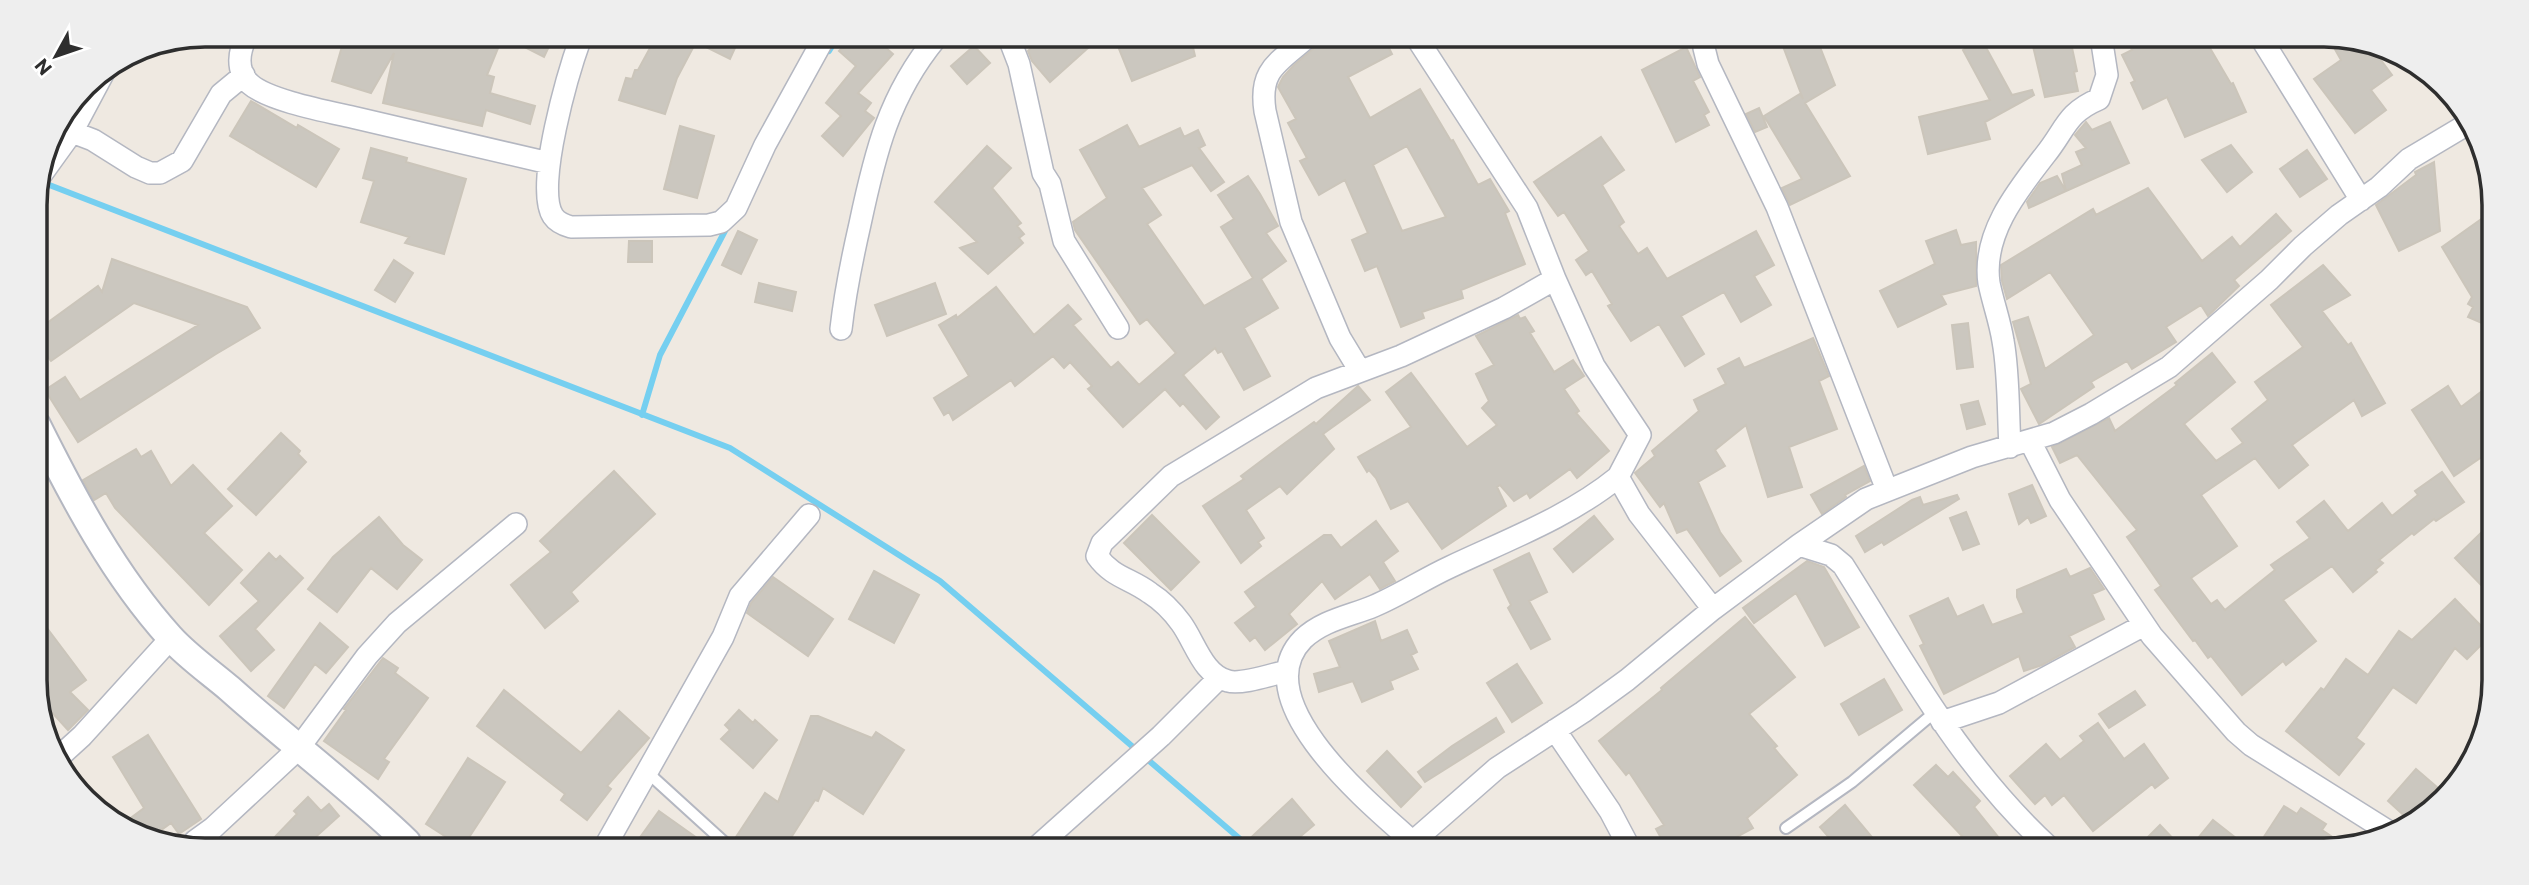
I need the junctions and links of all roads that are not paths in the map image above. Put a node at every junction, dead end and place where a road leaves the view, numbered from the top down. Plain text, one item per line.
1 (242, 47) edge
2 (578, 47) edge
3 (819, 47) edge
4 (929, 47) edge
5 (1012, 47) edge
6 (1296, 47) edge
7 (1423, 47) edge
8 (1704, 47) edge
9 (2103, 47) edge
10 (2266, 47) edge
11 (244, 75) junction
12 (90, 98) edge
13 (2461, 128) edge
14 (72, 132) junction
15 (57, 153) edge
16 (549, 163) junction
17 (2361, 200) junction
18 (1555, 279) junction
19 (1118, 328) dead end
20 (841, 329) dead end
21 (1360, 371) junction
22 (2020, 444) junction
23 (47, 446) edge
24 (1618, 477) junction
25 (1887, 490) junction
26 (809, 515) dead end
27 (516, 524) dead end
28 (1799, 545) junction
29 (1713, 609) junction
30 (2144, 625) junction
31 (171, 638) junction
32 (1287, 671) junction
33 (1219, 678) junction
34 (1939, 717) junction
35 (1555, 730) junction
36 (298, 750) junction
37 (65, 752) edge
38 (647, 772) junction
39 (2023, 823) junction
40 (2380, 826) edge
41 (1786, 828) dead end
42 (200, 837) edge
43 (1403, 837) edge
44 (1418, 837) edge
45 (1624, 837) edge
46 (2028, 837) edge
47 (2039, 837) edge
48 (403, 838) edge
49 (610, 838) edge
50 (719, 838) edge
51 (1047, 838) edge

1 - 11 street
2 - 16 street
3 - 16 street
4 - 20 street
5 - 19 street
6 - 21 street
7 - 18 street
8 - 25 street
9 - 22 street
10 - 17 street
11 - 14 street
11 - 16 street
12 - 14 street
13 - 17 street
14 - 15 street
17 - 22 street
18 - 21 street
18 - 24 street
21 - 33 street
22 - 25 street
22 - 30 street
23 - 31 street
24 - 29 street
24 - 32 street
25 - 28 street
26 - 38 street
27 - 36 street
28 - 29 street
28 - 34 street
29 - 35 street
30 - 34 street
30 - 40 street
31 - 36 street
31 - 37 street
32 - 33 street
32 - 43 street
33 - 51 street
34 - 39 street
34 - 41 lane
35 - 44 street
35 - 45 street
36 - 42 street
36 - 48 street
38 - 49 street
38 - 50 lane
39 - 46 street
39 - 47 street

